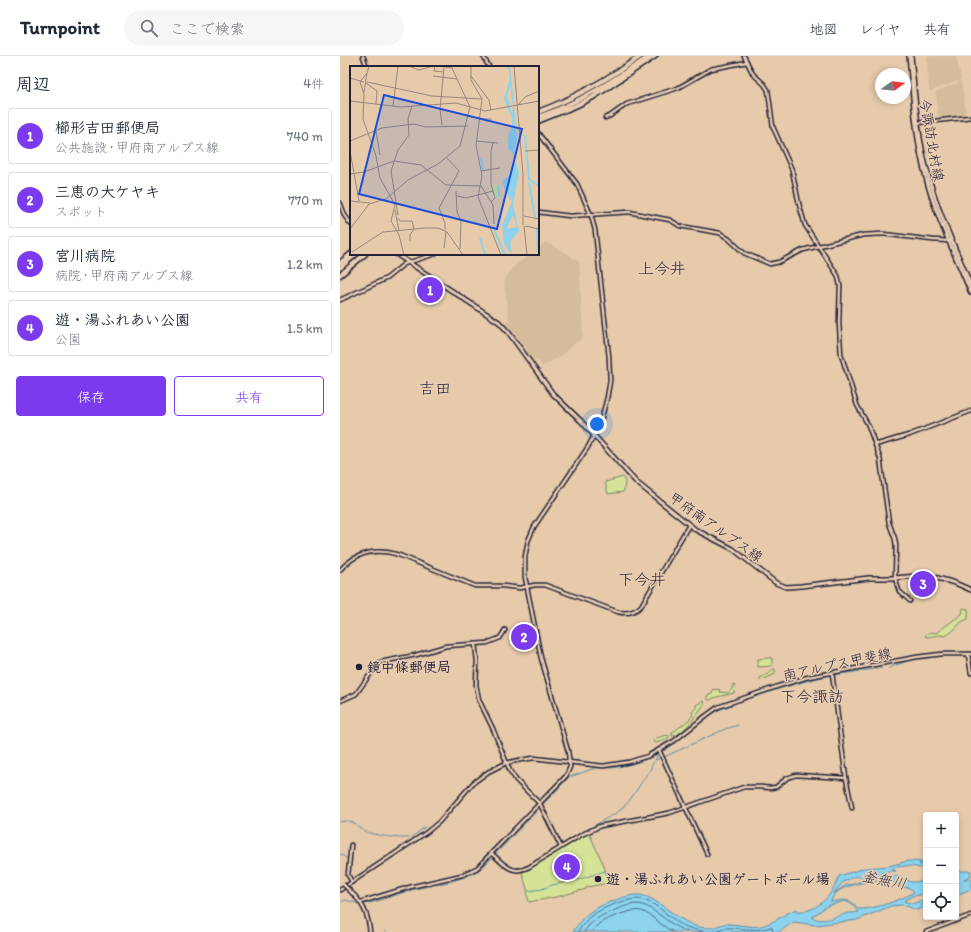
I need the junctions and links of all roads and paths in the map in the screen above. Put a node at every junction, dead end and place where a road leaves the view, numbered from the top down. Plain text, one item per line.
1 (363, 56) edge
2 (483, 56) edge
3 (641, 56) edge
4 (651, 56) edge
5 (655, 56) edge
6 (744, 56) edge
7 (910, 56) edge
8 (747, 62) junction
9 (367, 66) edge
10 (488, 66) edge
11 (539, 112) edge
12 (971, 117) edge
13 (605, 118) dead end
14 (539, 119) edge
15 (539, 119) edge
16 (918, 123) junction
17 (539, 133) edge
18 (340, 203) edge
19 (539, 212) edge
20 (591, 215) junction
21 (350, 223) edge
22 (951, 241) junction
23 (818, 246) junction
24 (350, 255) edge
25 (355, 255) edge
26 (360, 255) edge
27 (364, 255) edge
28 (398, 255) edge
29 (432, 255) edge
30 (409, 262) junction
31 (340, 263) edge
32 (340, 268) edge
33 (340, 272) edge
34 (340, 275) edge
35 (971, 286) edge
36 (971, 293) edge
37 (340, 300) edge
38 (971, 411) edge
39 (594, 435) junction
40 (875, 445) junction
41 (689, 525) junction
42 (340, 570) edge
43 (895, 578) junction
44 (527, 588) junction
45 (971, 590) edge
46 (910, 601) dead end
47 (505, 630) dead end
48 (475, 644) junction
49 (969, 654) edge
50 (832, 673) junction
51 (971, 673) edge
52 (340, 701) edge
53 (659, 750) junction
54 (570, 762) junction
55 (506, 763) junction
56 (846, 778) junction
57 (540, 804) junction
58 (685, 808) junction
59 (852, 808) dead end
60 (351, 845) dead end
61 (561, 847) junction
62 (492, 854) junction
63 (708, 854) dead end
64 (352, 882) junction
65 (342, 884) edge
66 (340, 890) edge
67 (361, 902) junction
68 (971, 915) edge
69 (370, 932) edge
70 (926, 932) edge

1 - 9 street
2 - 10 street
3 - 11 highway
4 - 14 highway
5 - 15 highway
6 - 8 street
7 - 16 main road, 今諏訪北村線
8 - 13 street
8 - 23 street
12 - 16 street
16 - 22 main road, 今諏訪北村線
17 - 20 street
18 - 21 main road
19 - 20 street
20 - 23 street
20 - 39 street
22 - 23 street
22 - 35 main road, 今諏訪北村線
22 - 36 main road, 今諏訪北村線
23 - 40 street
24 - 31 highway
25 - 32 highway
26 - 33 highway
27 - 34 highway
28 - 30 main road, 甲府南アルプス線
29 - 30 street
30 - 37 street
30 - 39 main road, 甲府南アルプス線
38 - 40 street
39 - 41 main road, 甲府南アルプス線
39 - 44 street
40 - 43 street
41 - 43 main road, 甲府南アルプス線
41 - 44 street
42 - 44 street
43 - 45 main road, 甲府南アルプス線
43 - 46 street
44 - 54 street
47 - 48 street
48 - 52 street
48 - 55 street
49 - 50 street, 南アルプス甲斐線
49 - 51 street
50 - 53 street, 南アルプス甲斐線
50 - 56 street
53 - 54 street, 南アルプス甲斐線
53 - 58 street
54 - 55 street, 南アルプス甲斐線
54 - 57 street
55 - 57 street
55 - 64 street, 南アルプス甲斐線
56 - 58 street
56 - 59 street
57 - 61 street
57 - 62 street
58 - 61 street
58 - 63 street
60 - 64 street
61 - 62 street
62 - 67 street
64 - 66 street, 南アルプス甲斐線
65 - 67 street, bridge
67 - 69 street
68 - 70 street

